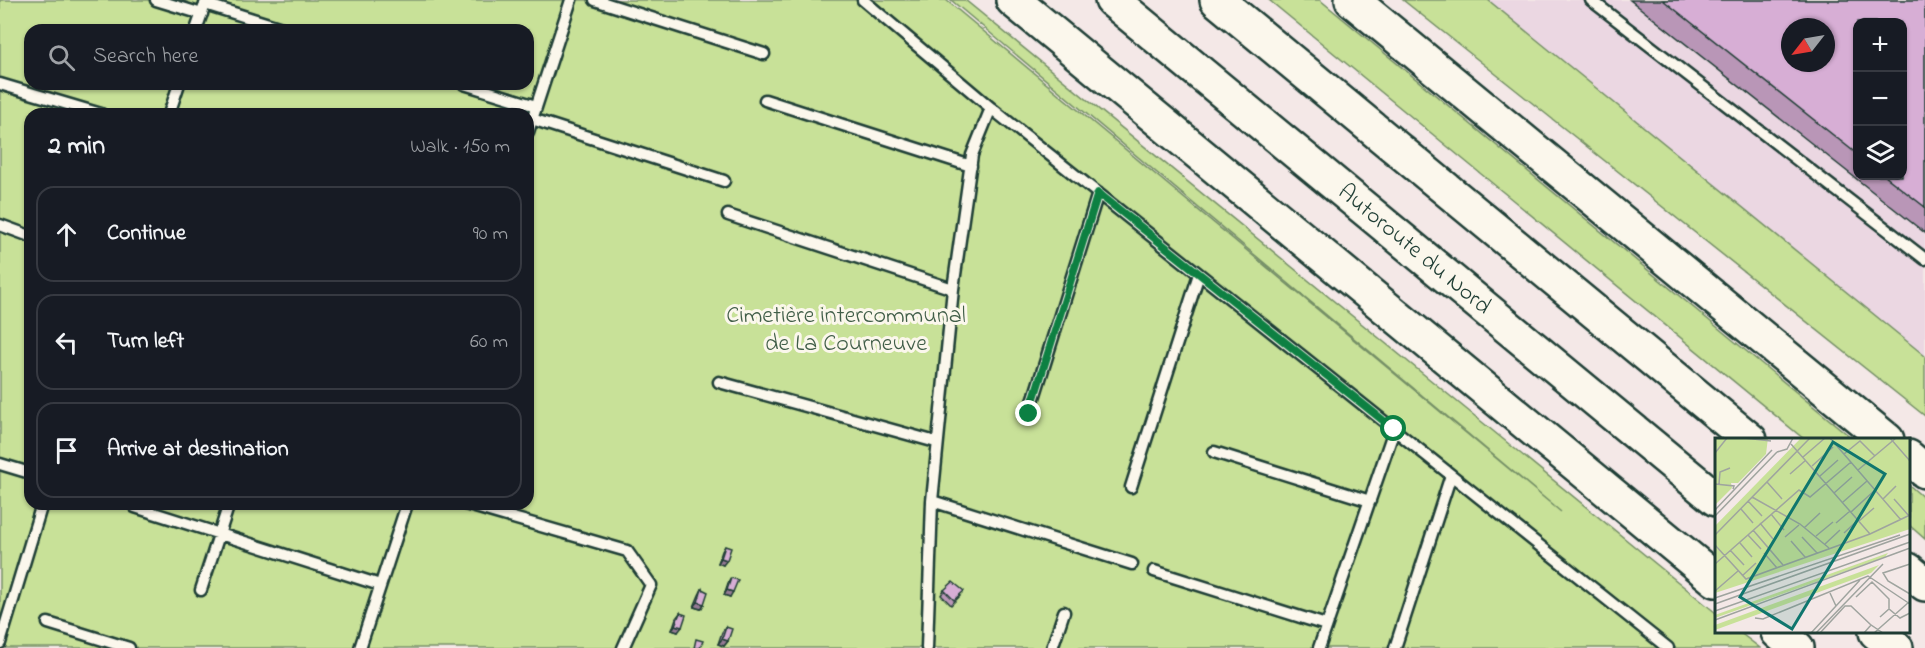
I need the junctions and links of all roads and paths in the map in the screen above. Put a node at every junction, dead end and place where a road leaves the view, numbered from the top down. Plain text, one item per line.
1 (156, 0) edge
2 (571, 0) edge
3 (595, 0) edge
4 (863, 0) edge
5 (1013, 0) edge
6 (1112, 0) edge
7 (1217, 0) edge
8 (1352, 0) edge
9 (1592, 0) edge
10 (204, 6) edge
11 (198, 24) edge
12 (267, 24) edge
13 (764, 54) dead end
14 (0, 84) edge
15 (177, 90) edge
16 (484, 90) edge
17 (765, 100) dead end
18 (537, 106) junction
19 (81, 108) edge
20 (171, 108) edge
21 (991, 108) junction
22 (534, 114) edge
23 (534, 120) edge
24 (971, 166) junction
25 (724, 181) dead end
26 (1098, 193) junction
27 (728, 214) dead end
28 (0, 225) edge
29 (24, 234) edge
30 (1925, 259) edge
31 (1199, 274) junction
32 (952, 289) junction
33 (719, 382) dead end
34 (1029, 414) dead end
35 (1394, 429) junction
36 (1748, 438) edge
37 (1885, 438) edge
38 (936, 442) junction
39 (1214, 452) dead end
40 (1910, 459) edge
41 (0, 464) edge
42 (24, 471) edge
43 (1925, 471) edge
44 (1451, 475) junction
45 (1131, 487) dead end
46 (1715, 498) edge
47 (932, 501) junction
48 (1370, 501) junction
49 (40, 510) edge
50 (144, 510) edge
51 (227, 510) edge
52 (405, 510) edge
53 (486, 510) edge
54 (219, 534) junction
55 (1132, 564) dead end
56 (1154, 571) dead end
57 (1910, 572) edge
58 (1715, 579) edge
59 (1925, 584) edge
60 (380, 585) junction
61 (201, 590) dead end
62 (1064, 612) dead end
63 (48, 623) dead end
64 (1326, 626) junction
65 (1779, 633) edge
66 (1877, 633) edge
67 (0, 643) edge
68 (129, 648) edge
69 (360, 648) edge
70 (623, 648) edge
71 (927, 648) edge
72 (1052, 648) edge
73 (1319, 648) edge
74 (1395, 648) edge
75 (1668, 648) edge
76 (1797, 648) edge
77 (1896, 648) edge

1 - 10 lane
2 - 18 lane
3 - 13 lane
4 - 21 lane
5 - 58 highway
6 - 46 highway, Autoroute du Nord
7 - 36 highway
8 - 37 highway
9 - 30 lane
10 - 11 lane
10 - 12 lane
14 - 19 lane
15 - 20 lane
16 - 18 lane
17 - 24 lane
18 - 22 lane
21 - 24 lane
21 - 26 lane
23 - 25 lane
24 - 32 lane
26 - 31 lane
26 - 34 lane
27 - 32 lane
28 - 29 lane
31 - 35 lane
31 - 45 lane
32 - 38 lane
33 - 38 lane
35 - 44 lane
35 - 48 lane
38 - 47 lane
39 - 48 lane
40 - 43 highway
41 - 42 lane
44 - 74 lane
44 - 75 lane
47 - 55 lane
47 - 71 lane
48 - 64 lane
49 - 67 lane
50 - 54 lane
51 - 54 lane
52 - 60 lane
53 - 70 lane
54 - 60 lane
54 - 61 lane
56 - 64 lane
57 - 59 highway
60 - 69 lane
62 - 72 lane
63 - 68 lane
64 - 73 lane
65 - 76 highway
66 - 77 highway

